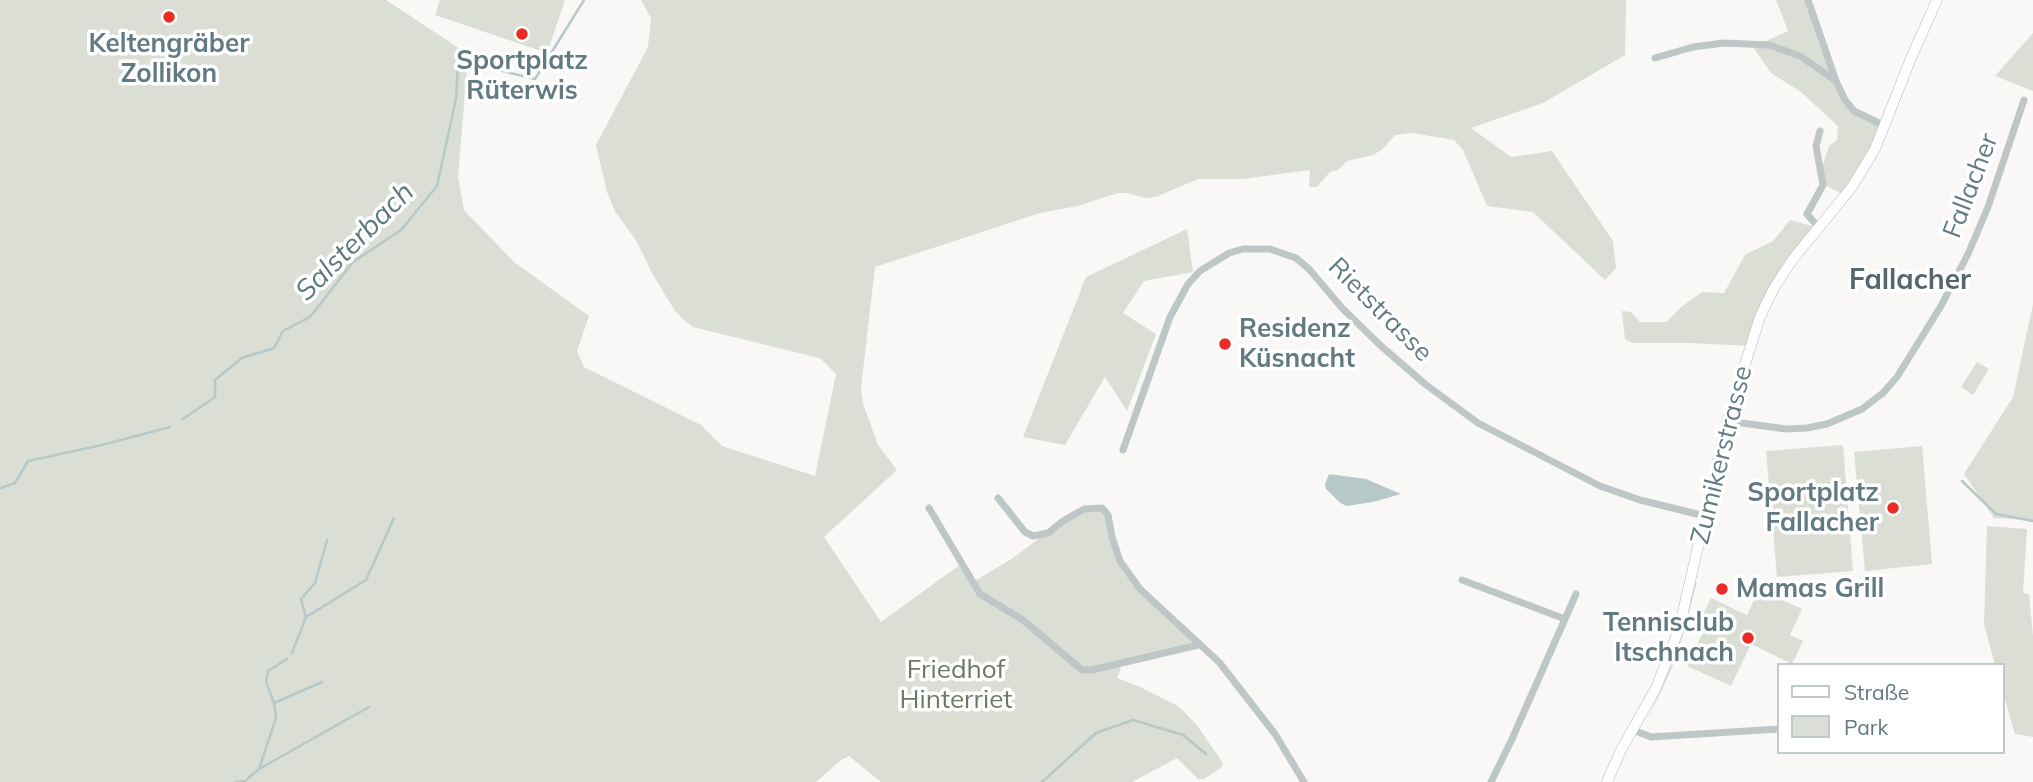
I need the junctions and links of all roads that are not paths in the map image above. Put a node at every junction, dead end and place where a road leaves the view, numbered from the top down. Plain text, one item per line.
1 (1808, 0) edge
2 (1937, 0) edge
3 (1655, 58) dead end
4 (1836, 81) junction
5 (2024, 100) dead end
6 (1885, 126) junction
7 (1820, 131) dead end
8 (1819, 228) junction
9 (1727, 421) junction
10 (1123, 450) dead end
11 (998, 498) dead end
12 (929, 508) dead end
13 (1706, 516) junction
14 (1462, 580) dead end
15 (1576, 594) dead end
16 (1565, 620) junction
17 (1198, 645) junction
18 (1778, 729) edge
19 (1633, 730) junction
20 (1304, 782) edge
21 (1491, 782) edge
22 (1607, 782) edge

1 - 4 street
2 - 6 main road, Zumikerstrasse
3 - 4 street
4 - 6 street
5 - 9 street, Fallacher
6 - 8 main road, Zumikerstrasse
7 - 8 street
8 - 9 main road, Zumikerstrasse
9 - 13 main road, Zumikerstrasse
10 - 13 street, Rietstrasse
11 - 17 street
12 - 17 street
13 - 19 main road, Zumikerstrasse
14 - 16 street
15 - 16 street
16 - 21 street
17 - 20 street
18 - 19 street
19 - 22 main road, Zumikerstrasse

